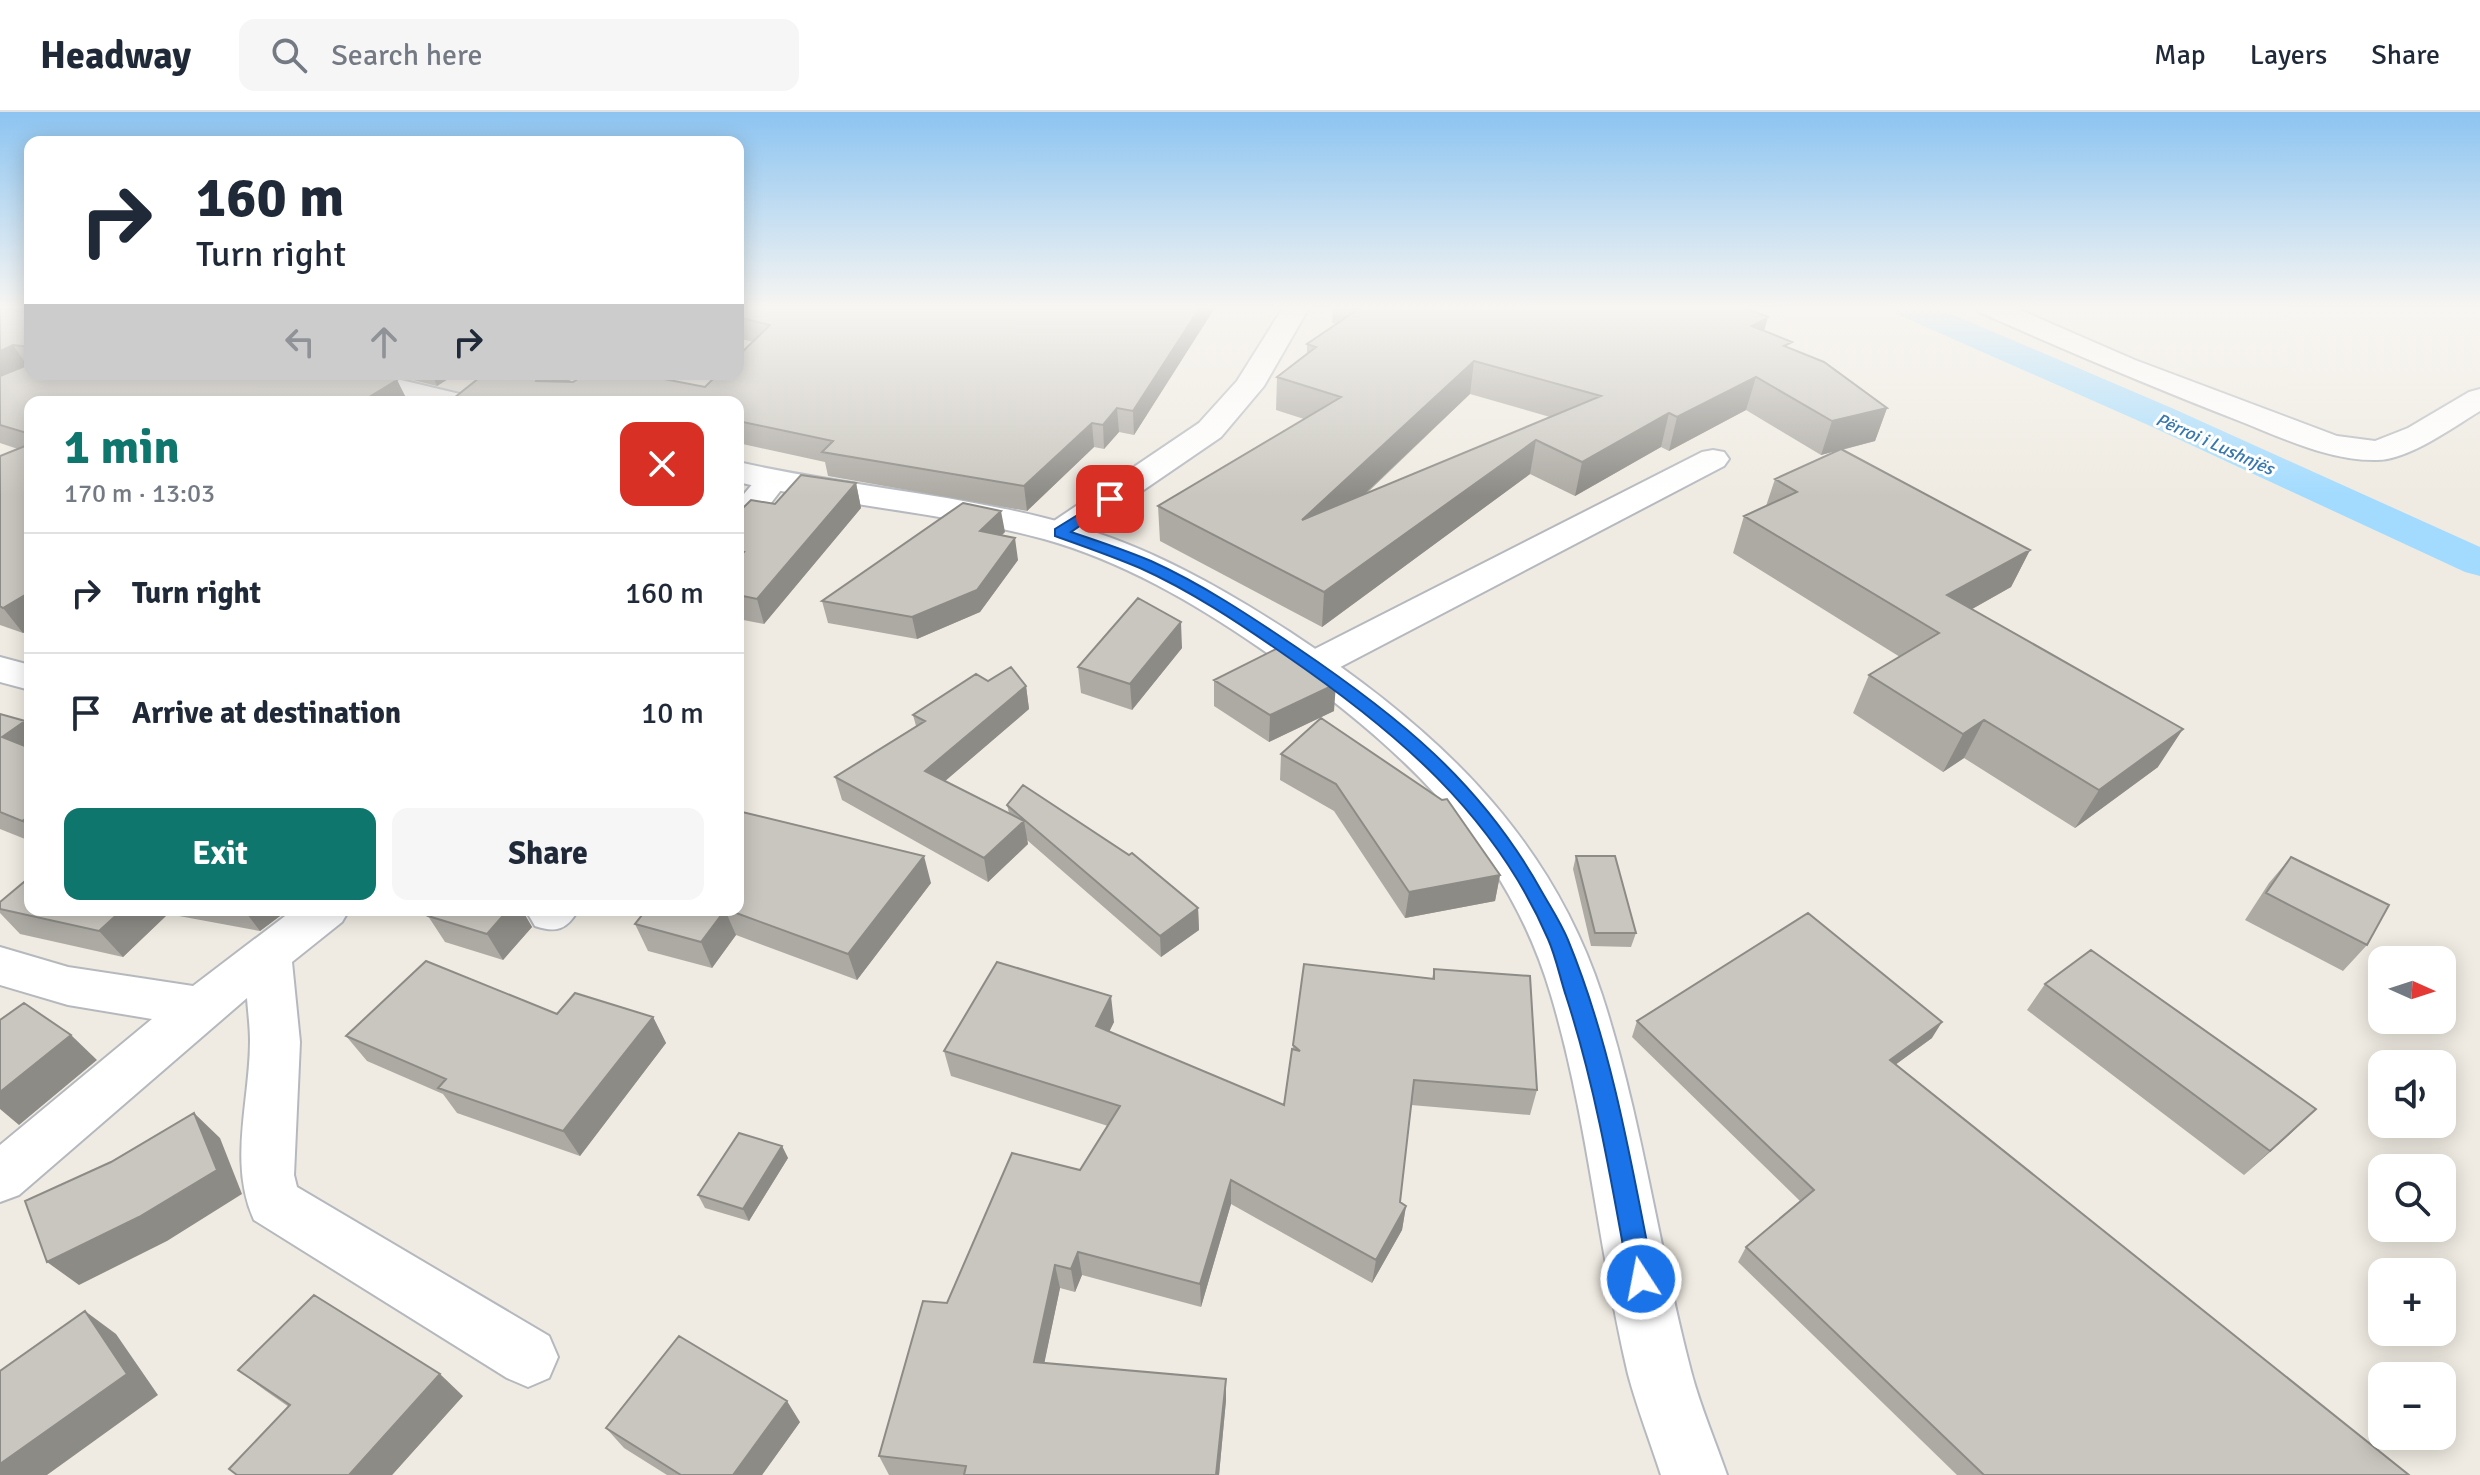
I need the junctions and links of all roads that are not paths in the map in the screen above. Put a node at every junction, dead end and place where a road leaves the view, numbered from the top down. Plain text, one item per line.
1 (1261, 370) edge
2 (2134, 370) edge
3 (363, 380) edge
4 (428, 396) edge
5 (2480, 398) edge
6 (1713, 459) dead end
7 (755, 477) edge
8 (744, 507) edge
9 (1060, 532) junction
10 (1312, 666) junction
11 (0, 669) edge
12 (24, 676) edge
13 (318, 916) edge
14 (268, 955) junction
15 (0, 966) edge
16 (201, 1007) junction
17 (0, 1178) edge
18 (528, 1357) dead end
19 (1694, 1475) edge

1 - 9 street
2 - 5 street
3 - 4 main road
6 - 10 street
7 - 8 street
7 - 9 main road
9 - 10 main road
10 - 19 main road
11 - 12 street
13 - 14 street
14 - 16 street
14 - 18 street
15 - 16 street
16 - 17 street

